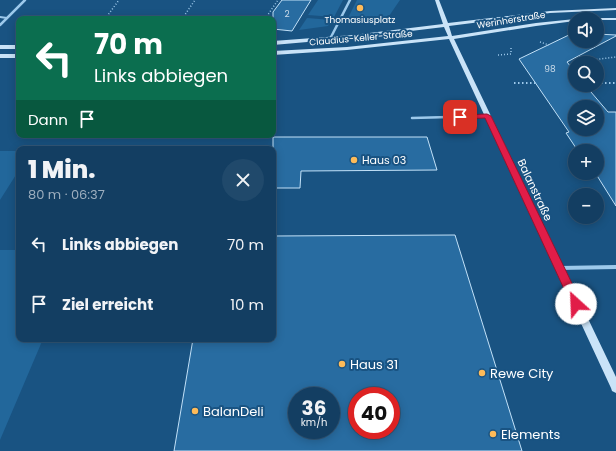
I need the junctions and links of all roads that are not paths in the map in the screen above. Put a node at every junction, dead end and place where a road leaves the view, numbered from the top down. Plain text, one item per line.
1 (25, 0) edge
2 (350, 0) edge
3 (437, 0) edge
4 (616, 9) edge
5 (0, 17) edge
6 (7, 18) junction
7 (604, 19) edge
8 (616, 19) edge
9 (568, 21) edge
10 (0, 25) edge
11 (445, 25) junction
12 (450, 38) junction
13 (330, 39) junction
14 (276, 43) edge
15 (0, 46) edge
16 (16, 47) edge
17 (276, 54) edge
18 (0, 56) edge
19 (16, 56) edge
20 (487, 116) junction
21 (412, 118) dead end
22 (616, 267) edge
23 (559, 268) junction
24 (616, 388) edge

1 - 6 street
2 - 13 street
3 - 11 main road, Balanstraße
4 - 11 main road, Werinherstraße
5 - 6 lane
6 - 10 street
7 - 8 main road
9 - 12 main road, Werinherstraße
11 - 12 main road, Balanstraße
11 - 13 main road, Claudius-Keller-Straße
12 - 17 main road, Claudius-Keller-Straße
12 - 20 main road, Balanstraße
13 - 14 main road, Claudius-Keller-Straße
15 - 16 main road
18 - 19 main road
20 - 21 lane
20 - 23 main road, Balanstraße
22 - 23 street
23 - 24 main road, Balanstraße

